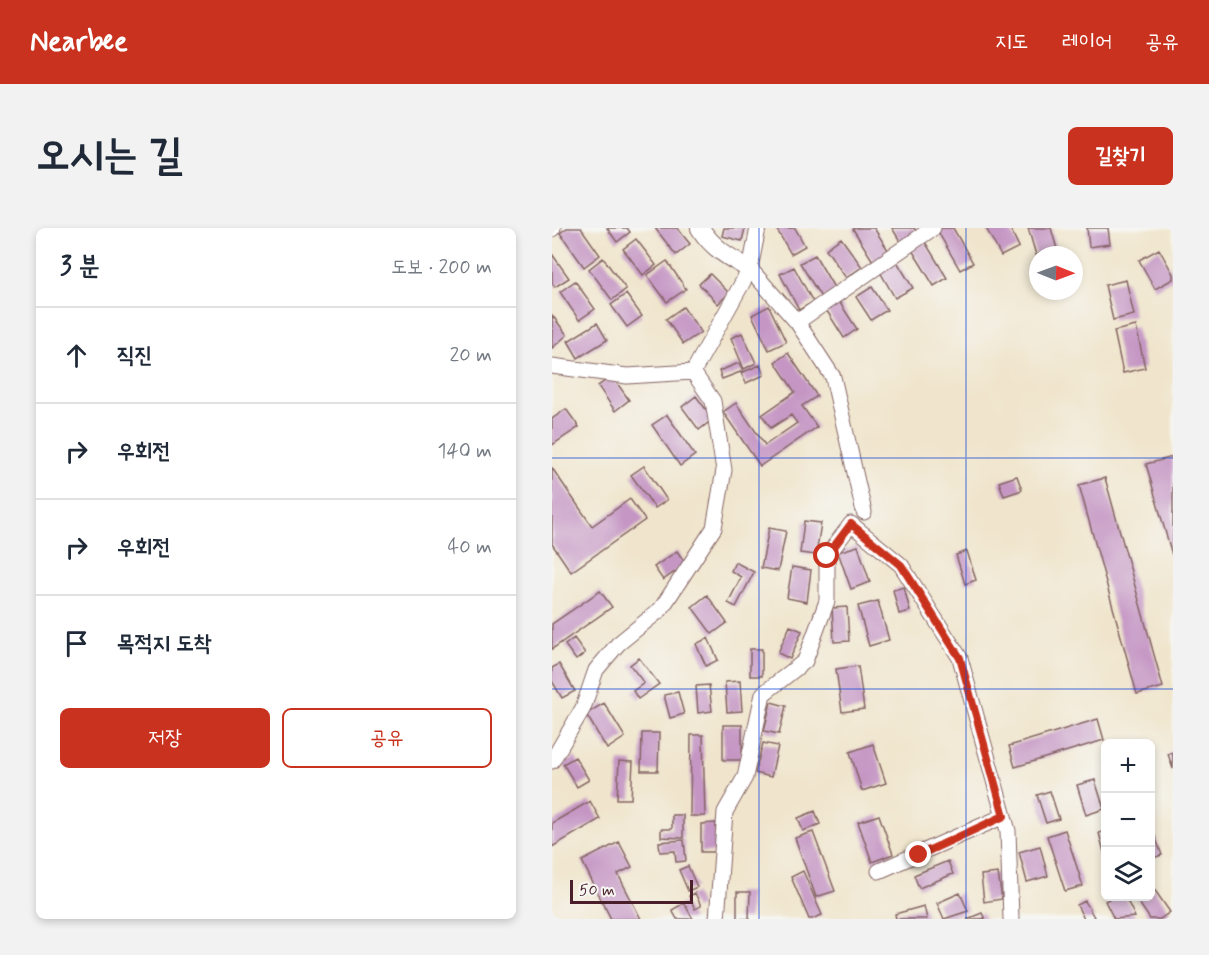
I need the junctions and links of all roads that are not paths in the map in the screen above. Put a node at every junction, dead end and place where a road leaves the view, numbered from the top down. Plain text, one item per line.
1 (700, 228) edge
2 (758, 228) edge
3 (933, 228) edge
4 (750, 269) junction
5 (797, 322) junction
6 (552, 366) edge
7 (693, 372) junction
8 (864, 512) dead end
9 (552, 761) edge
10 (1004, 816) junction
11 (879, 871) dead end
12 (717, 919) edge
13 (1011, 919) edge

1 - 4 street
2 - 4 street
3 - 5 street
4 - 5 street
4 - 7 street
5 - 8 street
6 - 7 street
7 - 9 street
10 - 11 street
10 - 12 street
10 - 13 street

